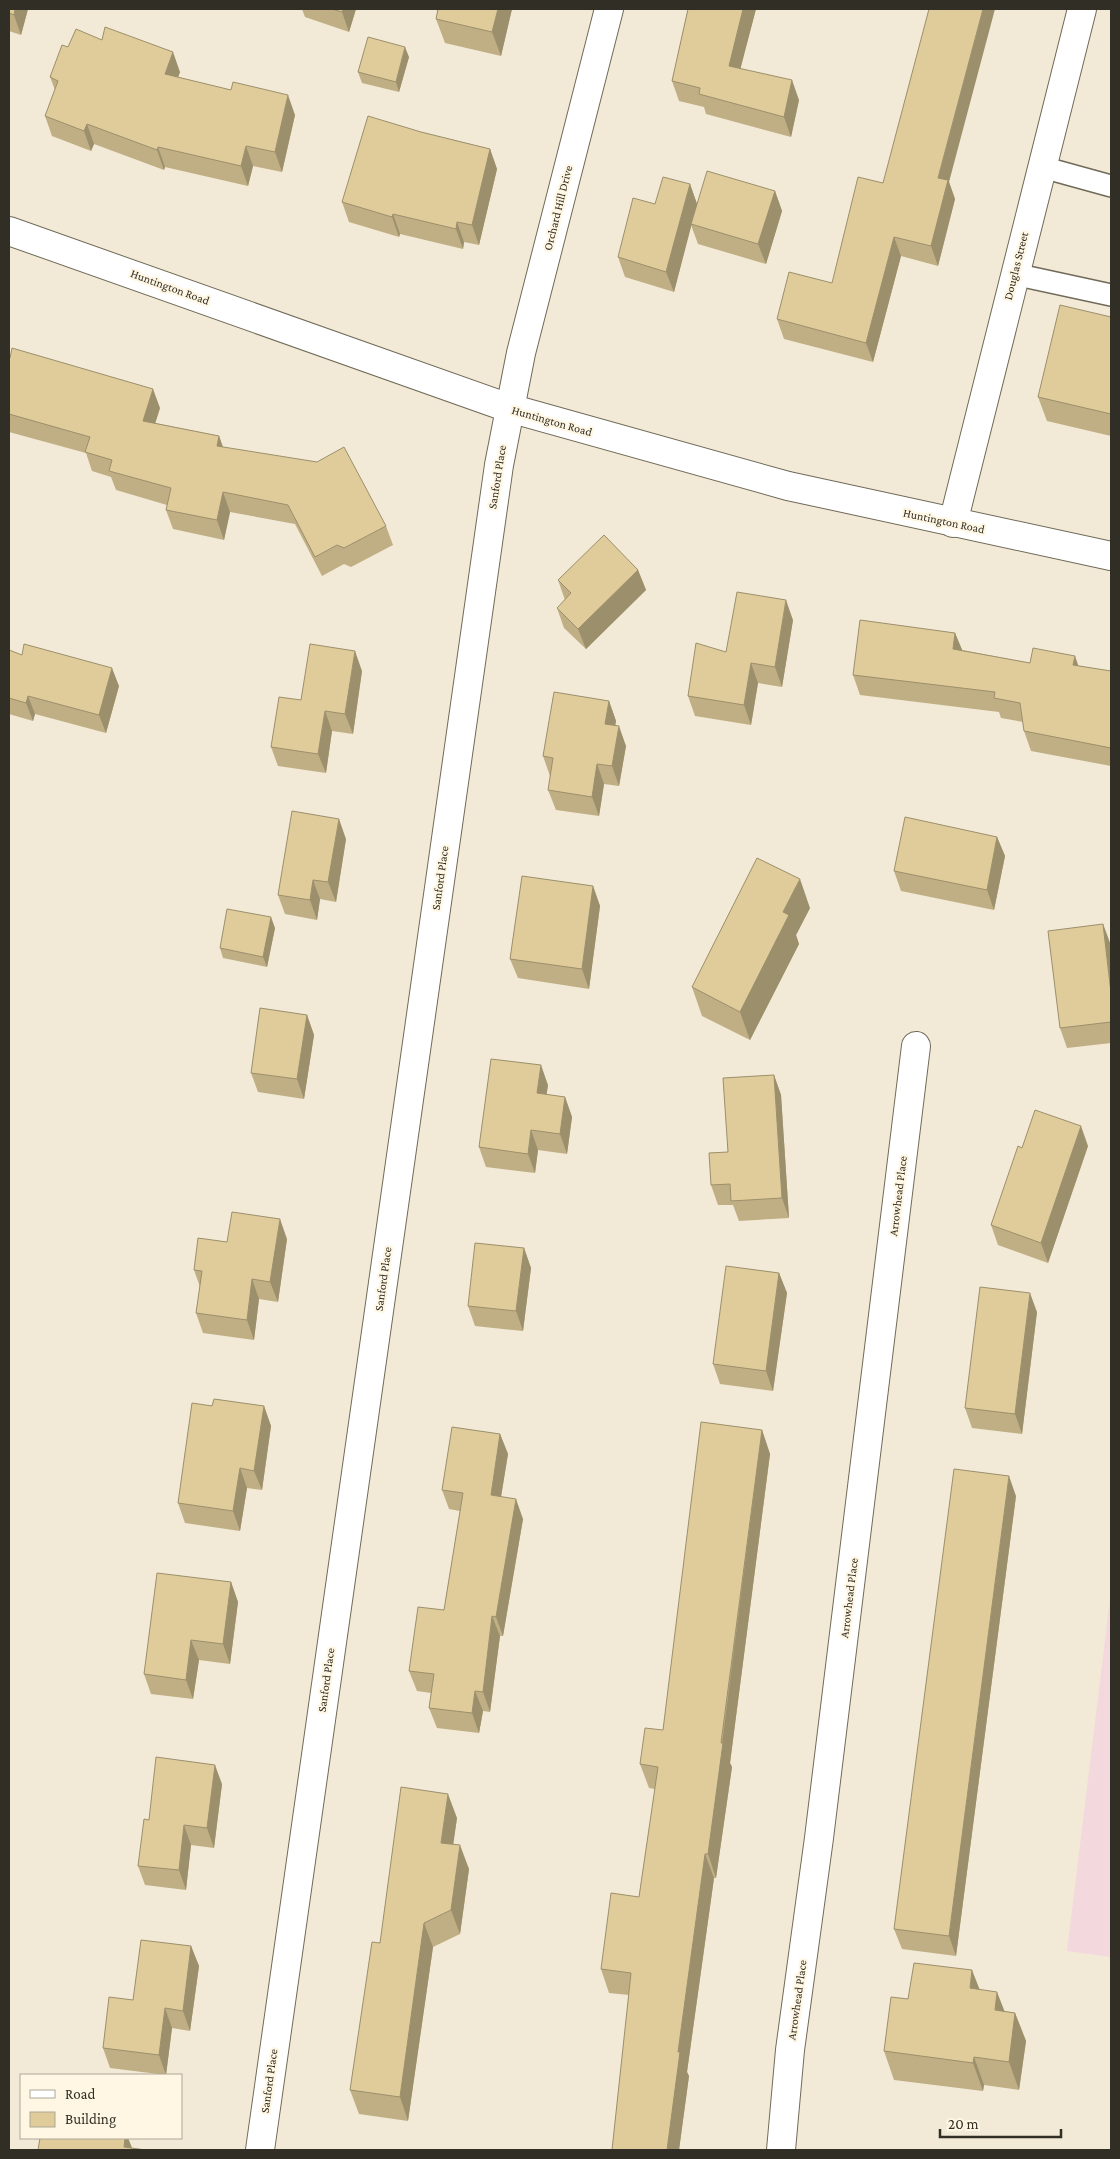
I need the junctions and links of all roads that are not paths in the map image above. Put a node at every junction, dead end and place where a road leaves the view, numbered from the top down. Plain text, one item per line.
1 (608, 9) edge
2 (1082, 9) edge
3 (1042, 167) junction
4 (1111, 186) edge
5 (9, 231) edge
6 (1014, 274) junction
7 (1111, 295) edge
8 (508, 408) junction
9 (953, 523) junction
10 (1111, 556) edge
11 (916, 1046) dead end
12 (260, 2150) edge
13 (781, 2150) edge

1 - 8 street, Orchard Hill Drive
2 - 3 street, Douglas Street
3 - 4 lane
3 - 6 street, Douglas Street
5 - 8 street, Huntington Road
6 - 7 lane
6 - 9 street, Douglas Street
8 - 9 street, Huntington Road
8 - 12 street, Sanford Place
9 - 10 street, Huntington Road
11 - 13 street, Arrowhead Place

